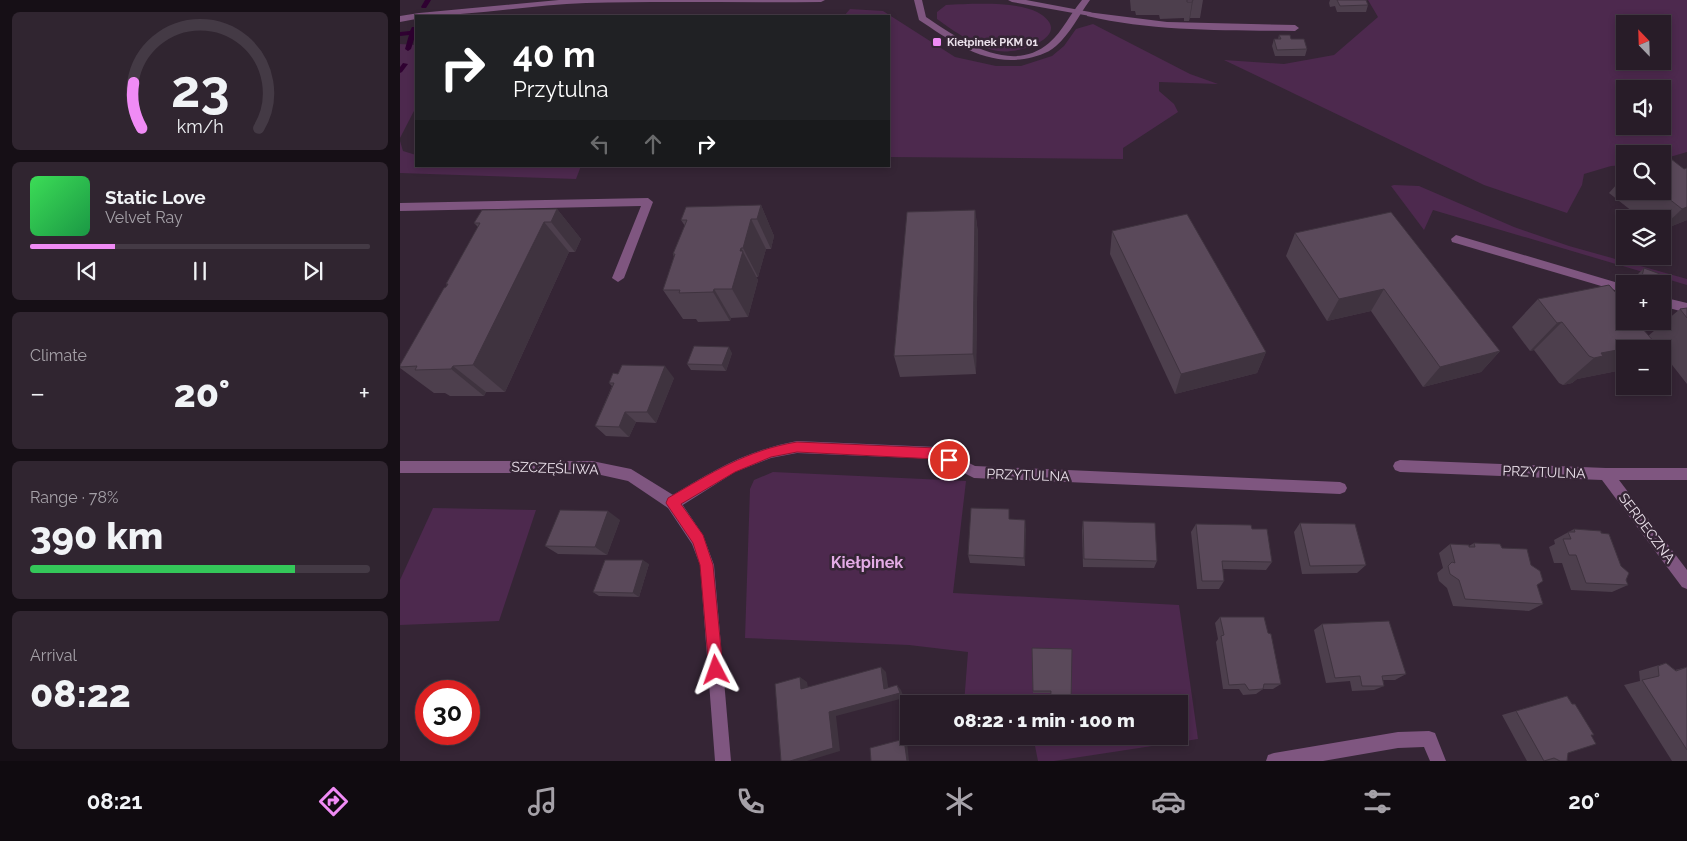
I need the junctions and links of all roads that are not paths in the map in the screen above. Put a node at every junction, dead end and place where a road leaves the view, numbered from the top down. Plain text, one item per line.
1 (821, 0) edge
2 (918, 0) edge
3 (1012, 0) edge
4 (1086, 0) edge
5 (1076, 11) junction
6 (427, 15) edge
7 (415, 16) edge
8 (400, 19) edge
9 (1295, 28) dead end
10 (400, 207) edge
11 (1456, 239) dead end
12 (618, 278) dead end
13 (1616, 286) edge
14 (1671, 304) edge
15 (1687, 308) edge
16 (1400, 466) dead end
17 (400, 467) edge
18 (1606, 474) junction
19 (1687, 474) edge
20 (1340, 488) dead end
21 (673, 503) junction
22 (1687, 582) edge
23 (723, 761) edge
24 (1274, 761) edge
25 (1438, 761) edge

1 - 6 street
2 - 5 street
3 - 5 street
4 - 5 street
5 - 9 street
7 - 8 street
10 - 12 street
11 - 13 street
14 - 15 street
16 - 18 street, PRZYTULNA
17 - 21 street, SZCZĘŚLIWA
18 - 19 street, PRZYTULNA
18 - 22 street, SERDECZNA
20 - 21 street, PRZYTULNA
21 - 23 street, SZCZĘŚLIWA
24 - 25 street

